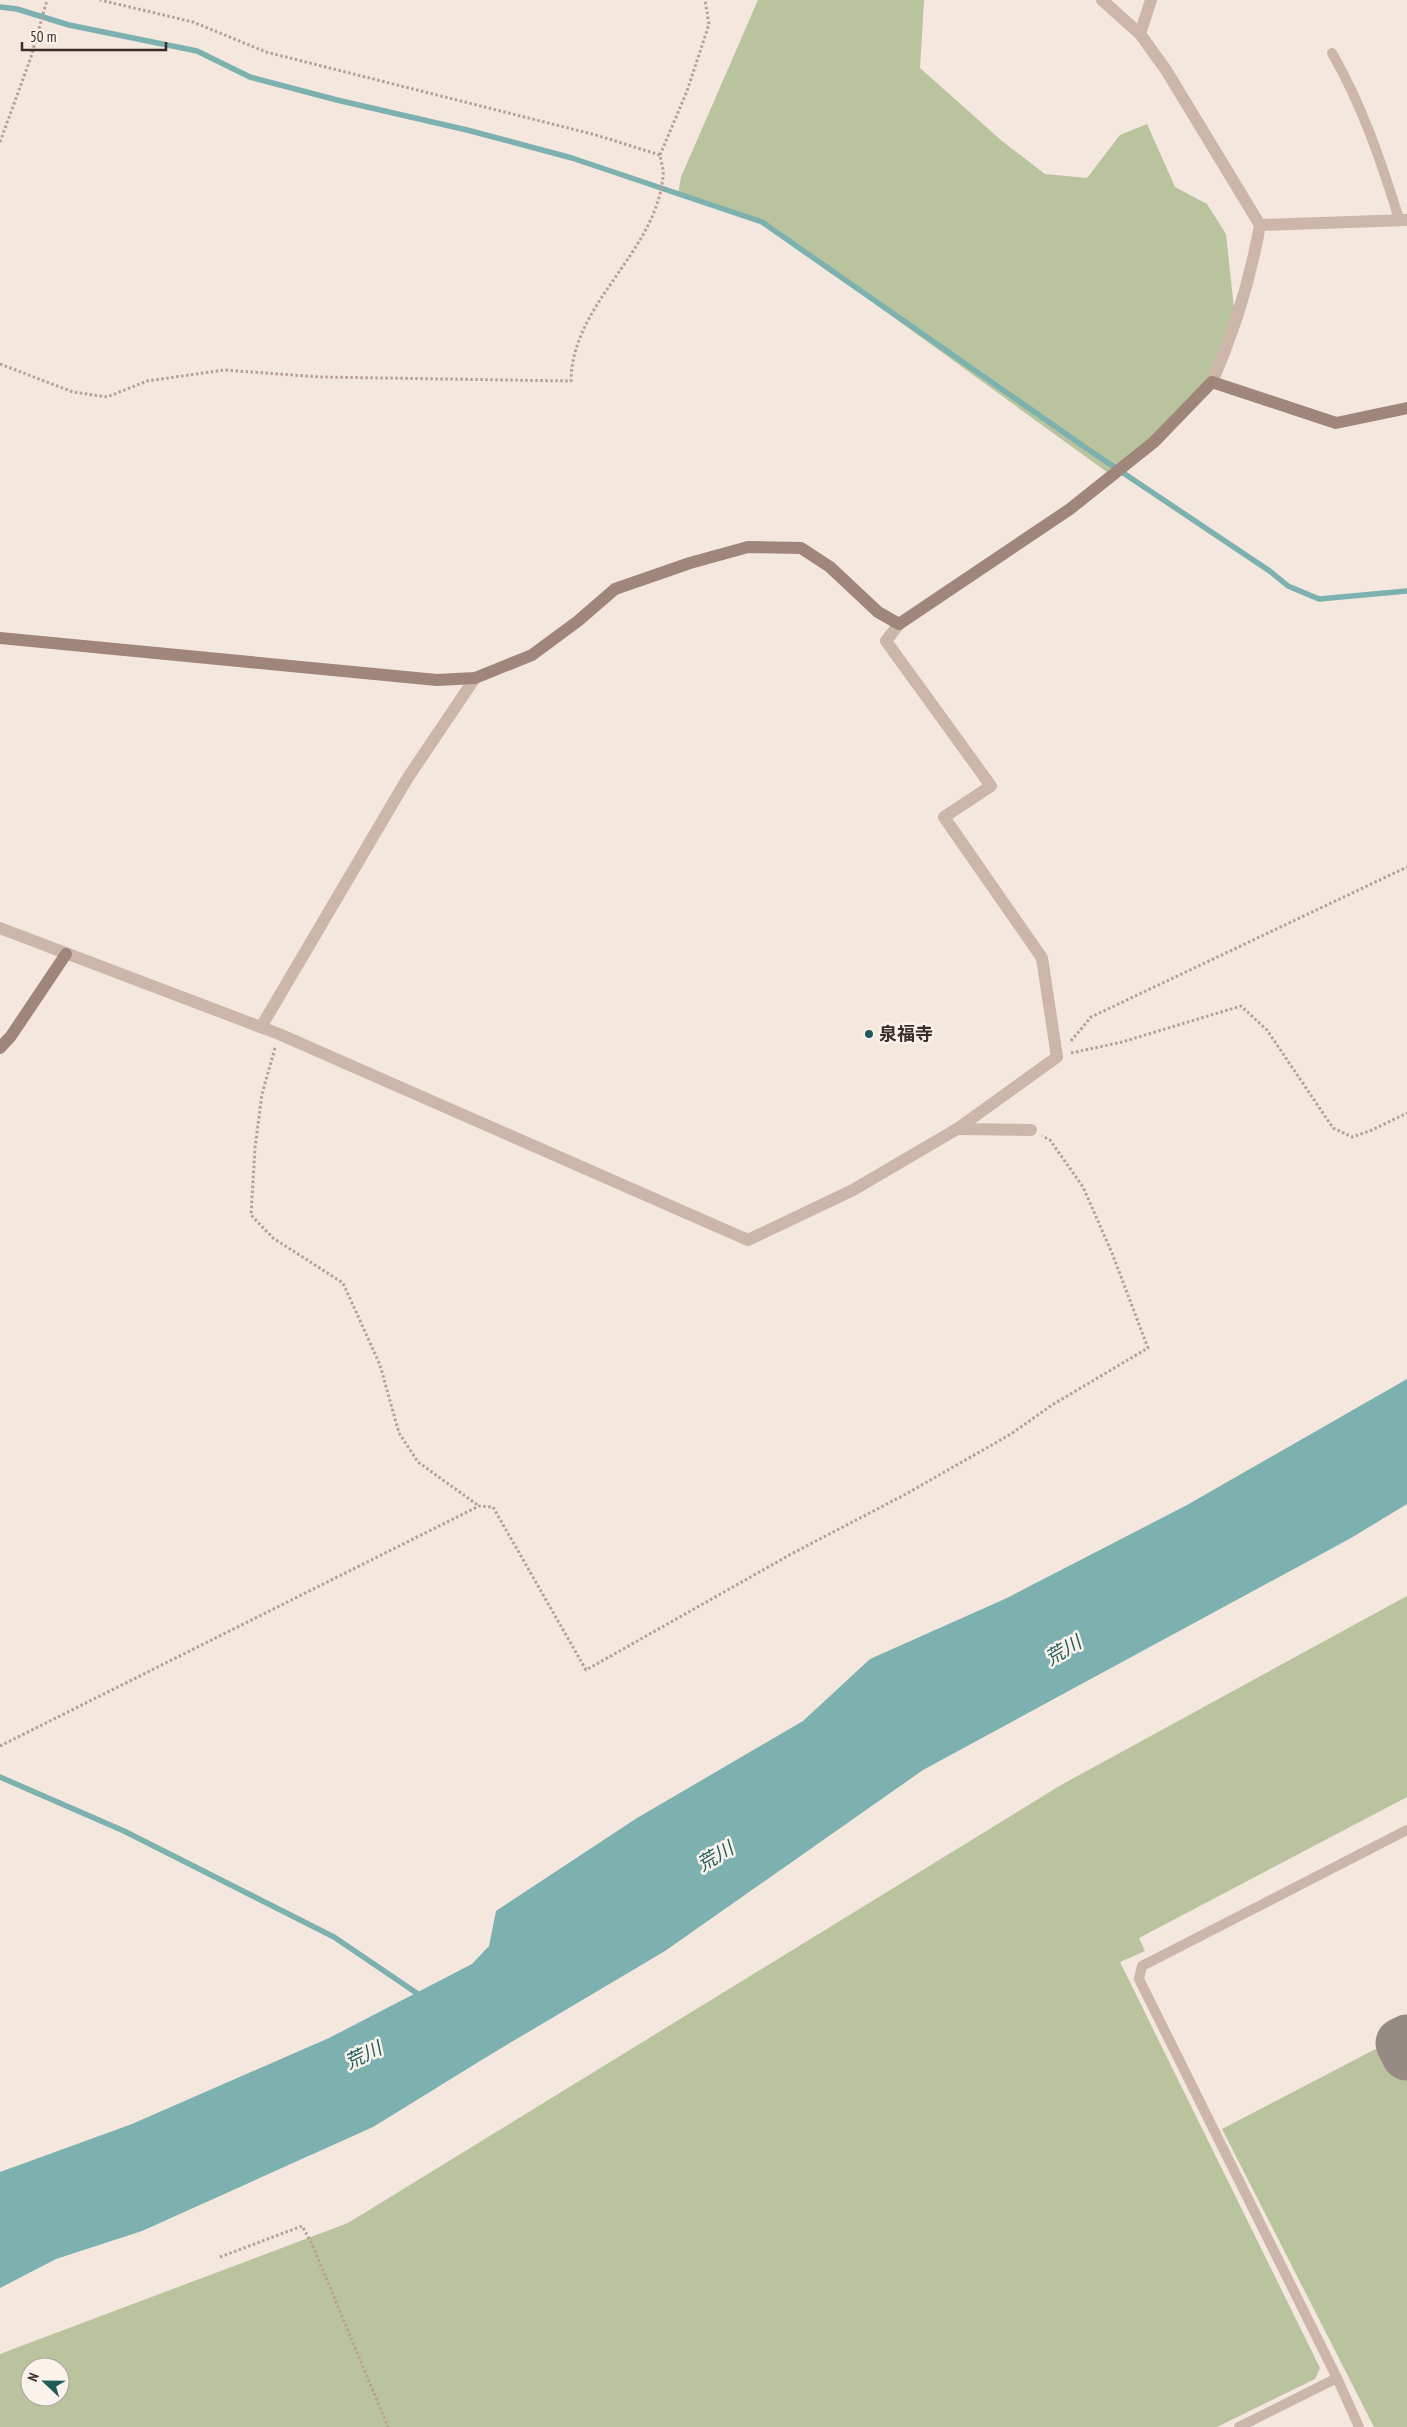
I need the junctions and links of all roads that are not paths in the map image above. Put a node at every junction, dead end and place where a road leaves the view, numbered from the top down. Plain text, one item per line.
1 (1102, 0) edge
2 (1151, 0) edge
3 (1140, 34) junction
4 (1332, 53) dead end
5 (1403, 219) edge
6 (1260, 225) junction
7 (1212, 382) junction
8 (1407, 408) edge
9 (899, 624) junction
10 (0, 638) edge
11 (475, 678) junction
12 (0, 928) edge
13 (66, 954) junction
14 (261, 1027) junction
15 (0, 1048) edge
16 (957, 1129) junction
17 (1031, 1130) road end
18 (1407, 1830) edge
19 (1337, 2378) junction
20 (1239, 2427) edge
21 (1360, 2427) edge

1 - 3 street
2 - 3 street
3 - 6 street
4 - 5 lane
5 - 6 street
6 - 7 street
7 - 8 street
7 - 9 street
9 - 11 street
9 - 16 street
10 - 11 street
11 - 14 street
12 - 13 street
13 - 14 street
13 - 15 street
14 - 16 street
16 - 17 street
18 - 19 lane
19 - 20 lane
19 - 21 lane

